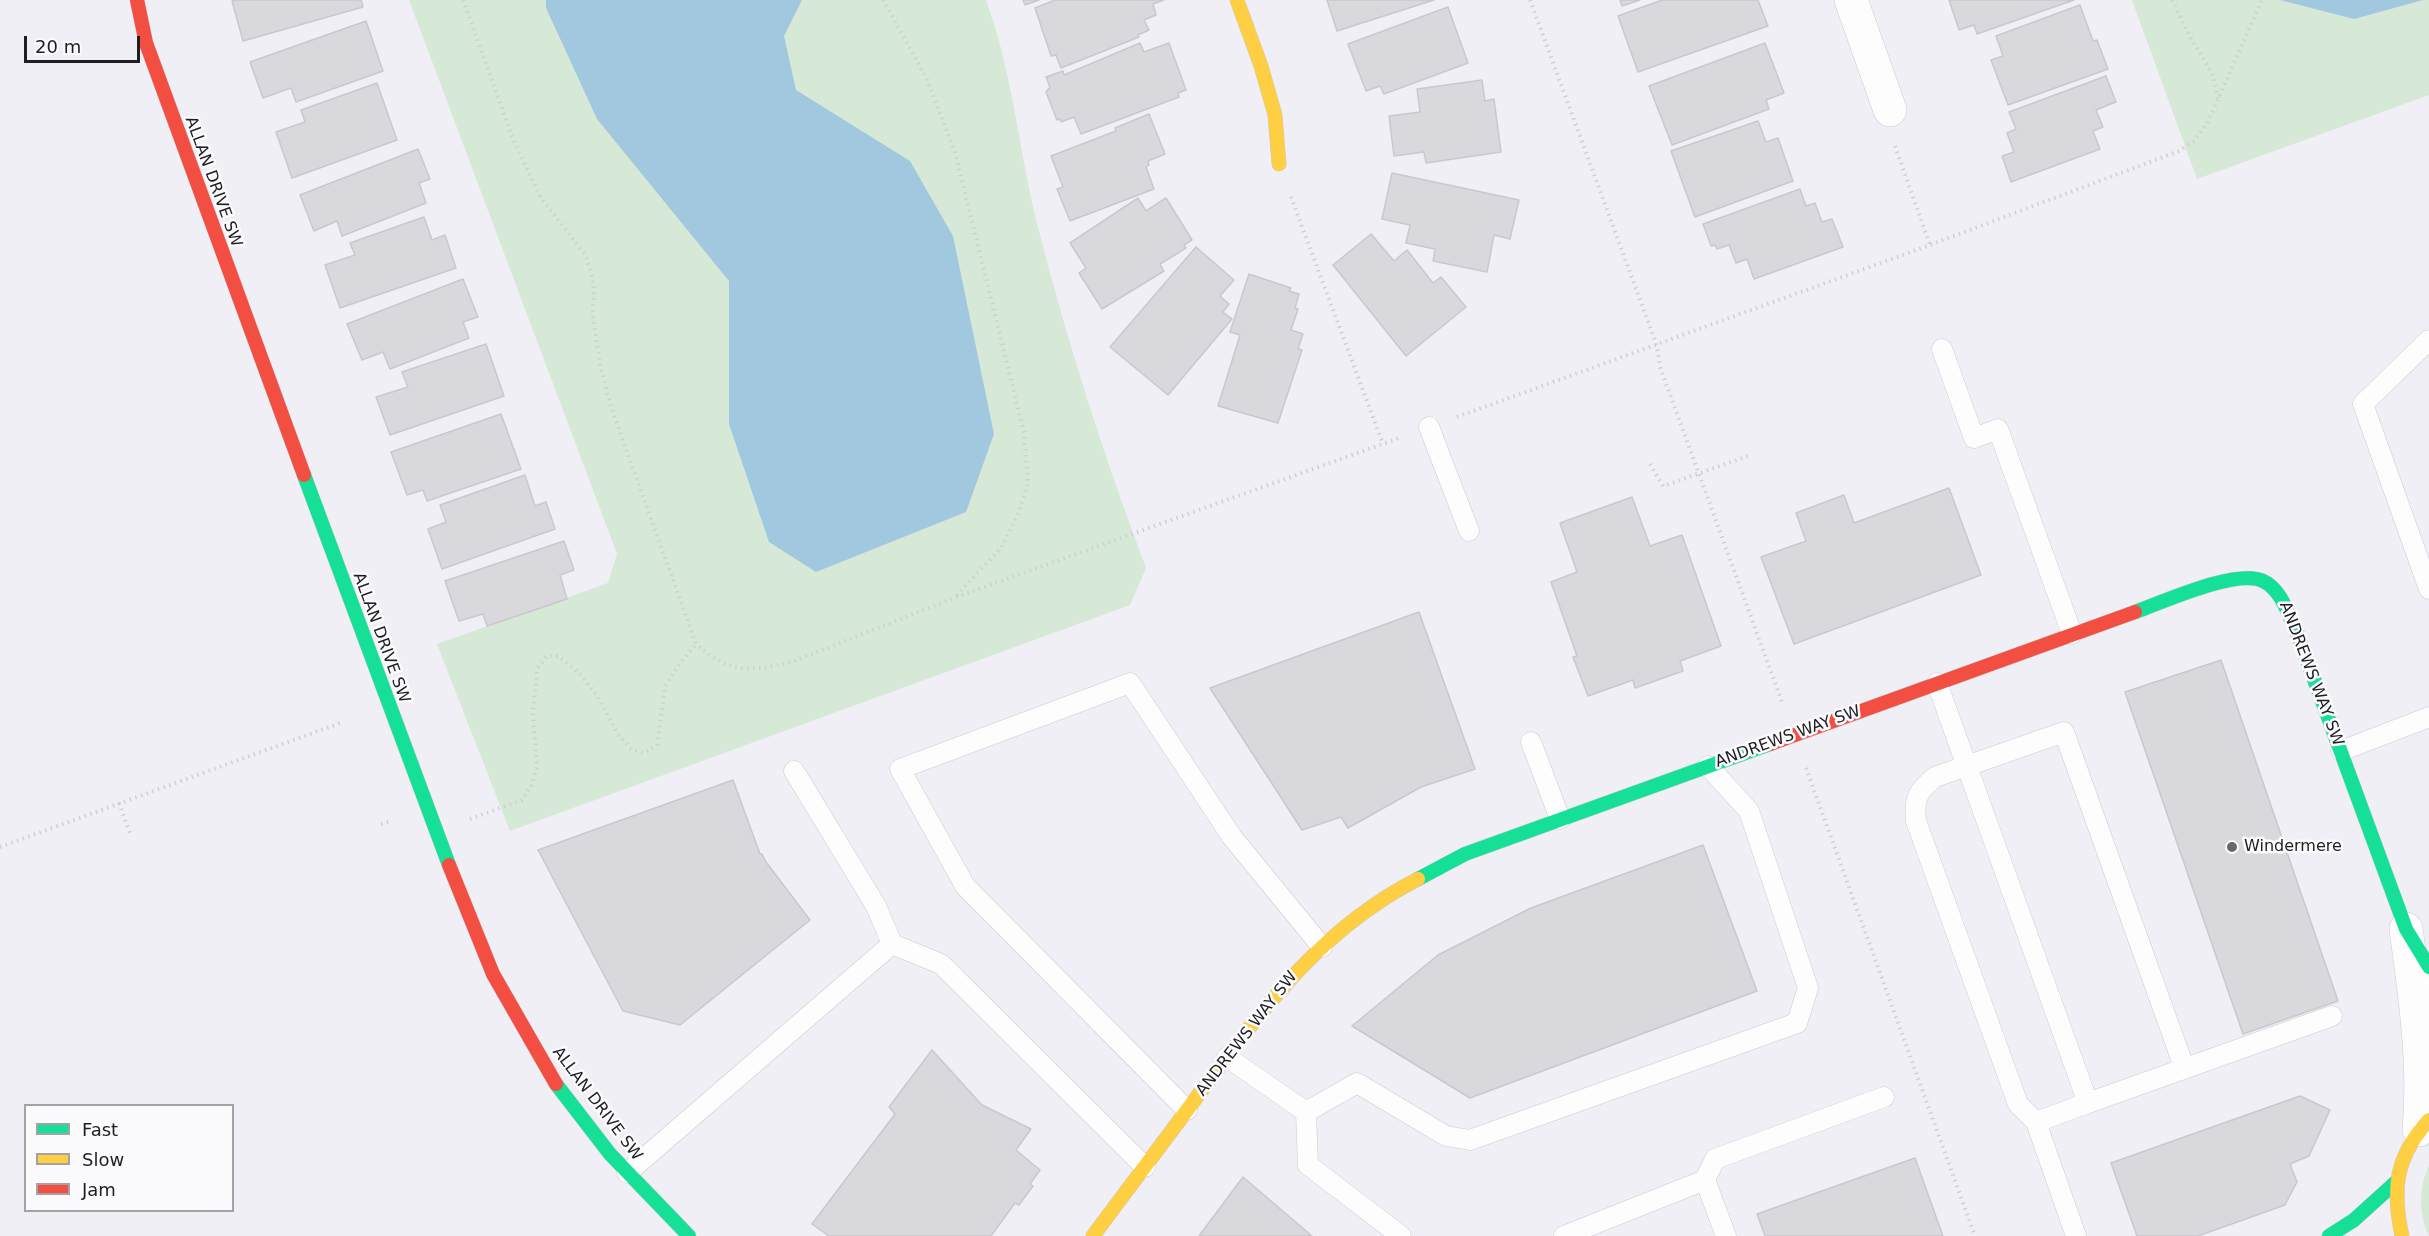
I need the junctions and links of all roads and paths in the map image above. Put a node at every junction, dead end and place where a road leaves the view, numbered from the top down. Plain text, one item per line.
1 (136, 0) edge
2 (463, 0) edge
3 (883, 0) edge
4 (1237, 0) edge
5 (1530, 0) edge
6 (1851, 0) edge
7 (2172, 0) edge
8 (2262, 0) edge
9 (2218, 99) junction
10 (1890, 110) joint
11 (1279, 164) joint
12 (1930, 245) junction
13 (2429, 340) edge
14 (1657, 346) junction
15 (1942, 349) dead end
16 (1429, 427) junction
17 (1383, 444) junction
18 (1748, 456) dead end
19 (1650, 464) dead end
20 (1699, 473) junction
21 (1468, 531) dead end
22 (2429, 589) edge
23 (954, 598) junction
24 (2073, 634) junction
25 (696, 644) junction
26 (1937, 683) junction
27 (2429, 717) edge
28 (343, 722) dead end
29 (1794, 735) junction
30 (1532, 742) dead end
31 (2341, 751) junction
32 (1968, 765) junction
33 (1708, 766) junction
34 (794, 771) dead end
35 (119, 803) junction
36 (1560, 819) junction
37 (431, 821) junction
38 (381, 824) dead end
39 (131, 836) dead end
40 (0, 847) edge
41 (2406, 929) junction
42 (892, 944) junction
43 (1322, 947) junction
44 (2429, 967) edge
45 (2332, 1016) dead end
46 (1227, 1057) junction
47 (2184, 1067) junction
48 (1884, 1096) dead end
49 (2088, 1103) junction
50 (1187, 1110) junction
51 (1306, 1112) junction
52 (2036, 1122) junction
53 (2424, 1125) edge
54 (1145, 1167) junction
55 (627, 1173) junction
56 (1705, 1180) junction
57 (2396, 1182) junction
58 (1392, 1233) edge
59 (689, 1236) edge
60 (1093, 1236) edge
61 (1564, 1236) edge
62 (1726, 1236) edge
63 (1975, 1236) edge
64 (2076, 1236) edge
65 (2329, 1236) edge
66 (2402, 1236) edge

1 - 37 street, ALLAN DRIVE SW
2 - 25 path
3 - 23 path
4 - 11 street
5 - 14 path
6 - 10 street
7 - 9 path
8 - 9 path
9 - 12 path
10 - 12 path
11 - 17 path
12 - 14 path
13 - 22 lane
14 - 16 path
14 - 20 path
15 - 24 lane
16 - 17 path
16 - 21 lane
17 - 23 path
18 - 20 path
19 - 20 path
20 - 29 path
23 - 25 path
24 - 26 street, ANDREWS WAY SW
24 - 31 street, ANDREWS WAY SW
25 - 37 path
26 - 29 street, ANDREWS WAY SW
26 - 32 lane
27 - 31 lane
28 - 35 path
29 - 33 street, ANDREWS WAY SW
29 - 63 path
30 - 36 lane
31 - 41 street, ANDREWS WAY SW
32 - 47 lane
32 - 49 lane
32 - 52 lane
33 - 36 street, ANDREWS WAY SW
33 - 51 lane
34 - 42 lane
35 - 39 path
35 - 40 path
36 - 43 street, ANDREWS WAY SW
37 - 38 path
37 - 55 street, ALLAN DRIVE SW
41 - 44 street, ANDREWS WAY SW
41 - 53 street, ANDREWS WAY SW
42 - 54 lane
42 - 55 lane
43 - 46 street, ANDREWS WAY SW
43 - 50 lane
45 - 47 lane
46 - 50 street, ANDREWS WAY SW
46 - 51 lane
47 - 49 lane
48 - 56 lane
49 - 52 lane
50 - 54 street, ANDREWS WAY SW
51 - 58 lane
52 - 64 lane
53 - 57 street
54 - 60 street, ANDREWS WAY SW
55 - 59 street, ALLAN DRIVE SW
56 - 61 lane
56 - 62 lane
57 - 65 street
57 - 66 street

